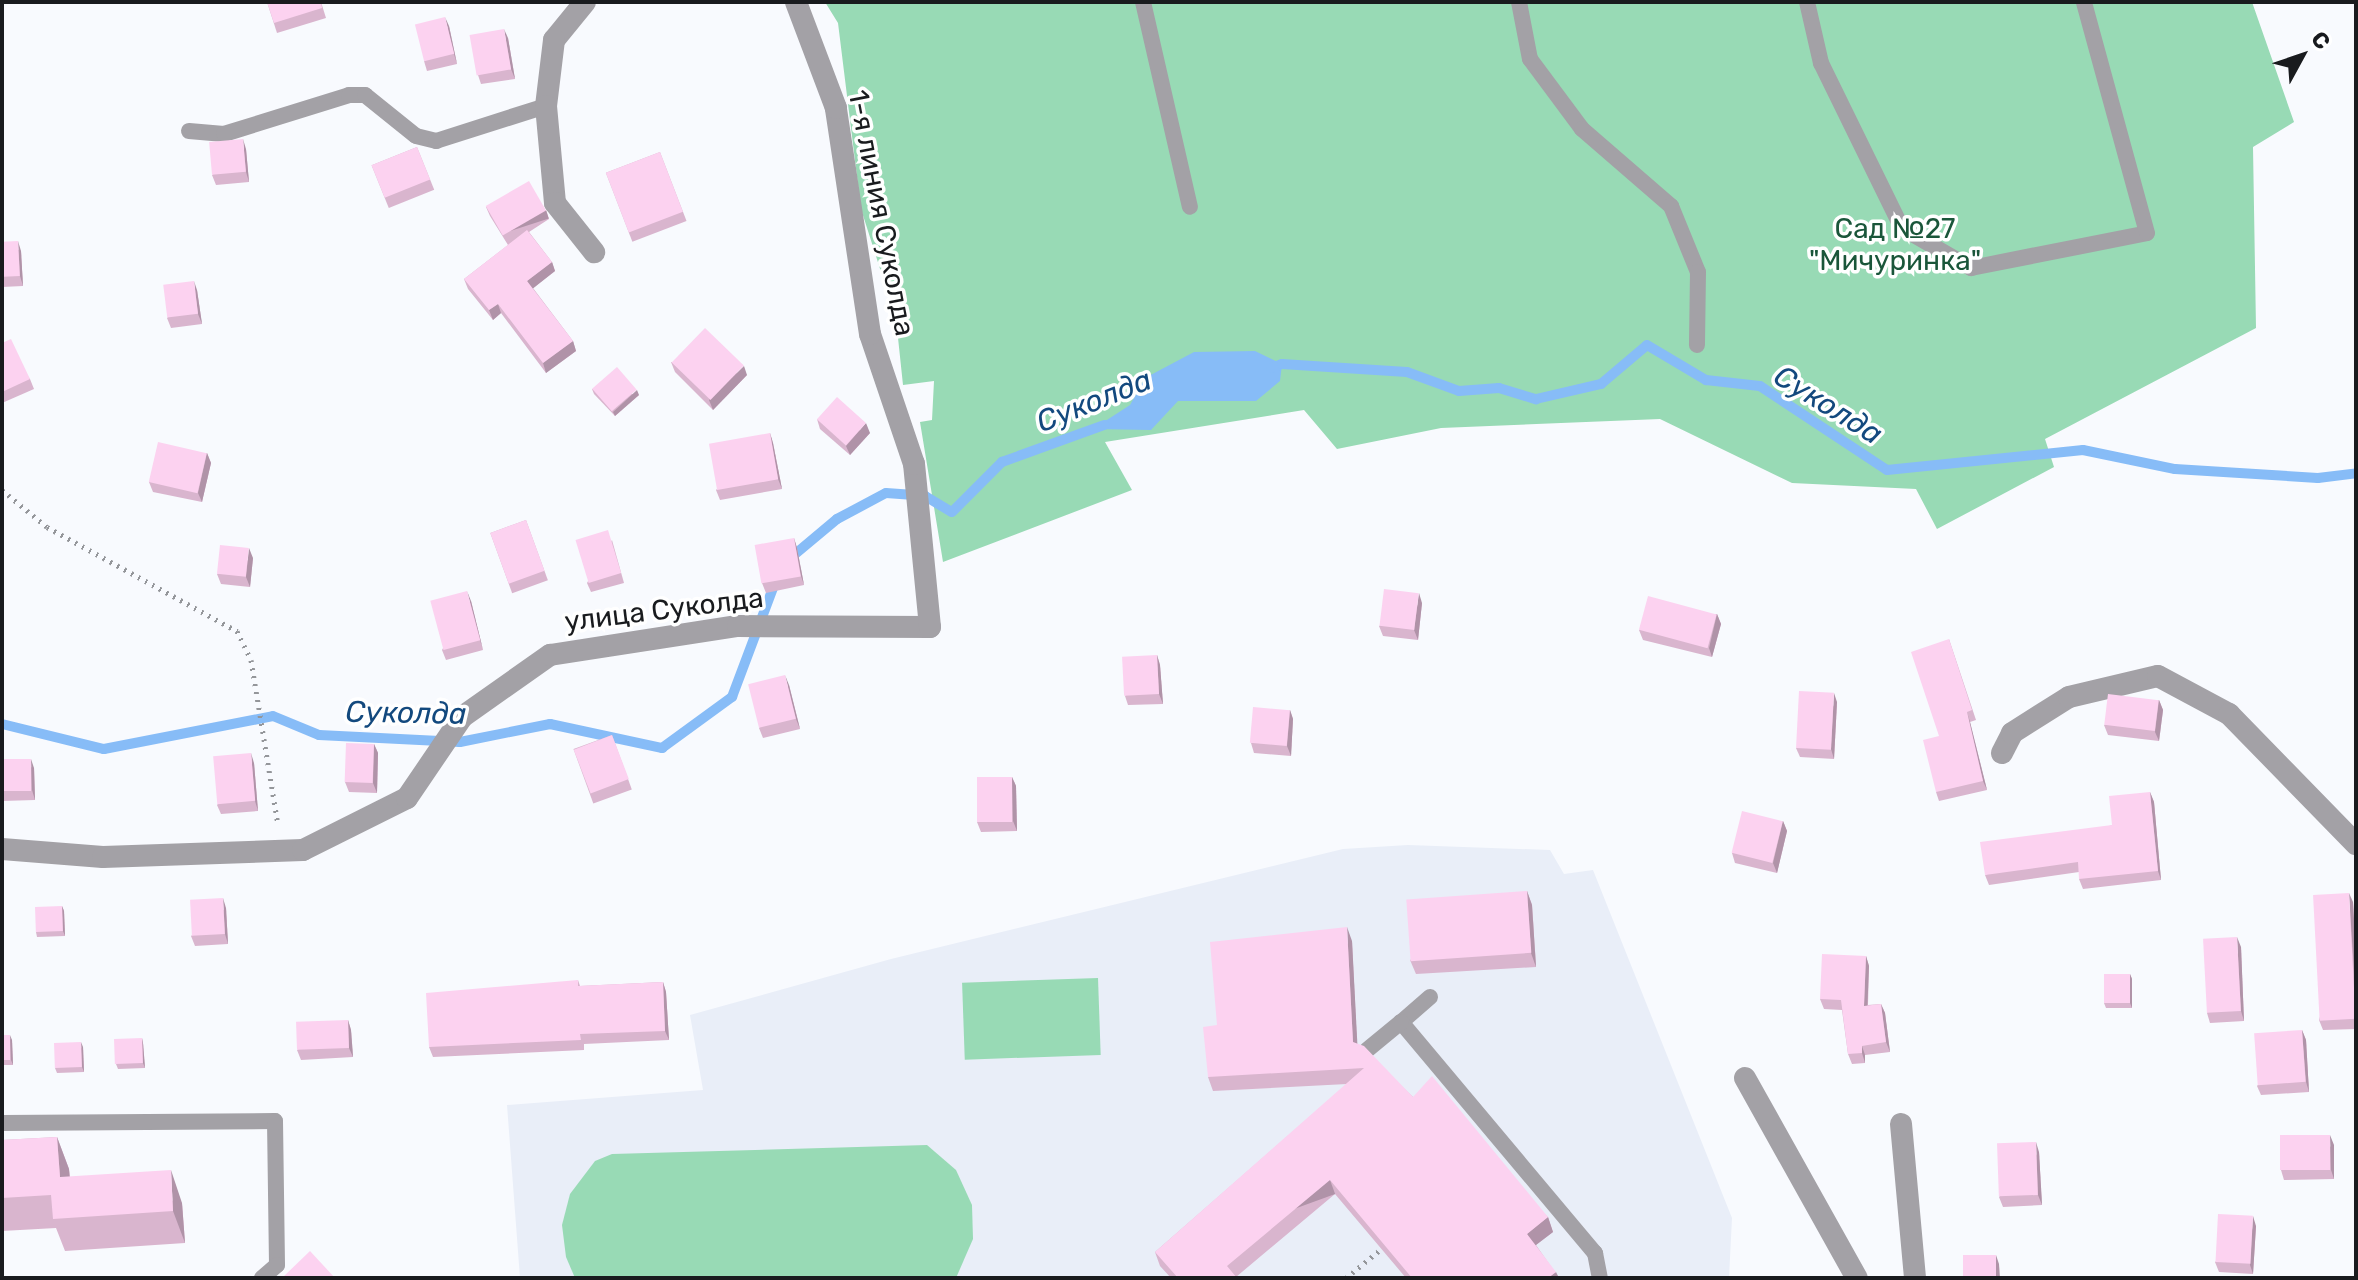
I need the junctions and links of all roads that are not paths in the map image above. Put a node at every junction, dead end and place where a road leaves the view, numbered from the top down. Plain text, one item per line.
1 (585, 2) edge
2 (796, 2) edge
3 (1143, 2) edge
4 (1519, 2) edge
5 (1807, 2) edge
6 (2084, 2) edge
7 (546, 106) junction
8 (189, 131) dead end
9 (1190, 207) dead end
10 (594, 252) dead end
11 (1697, 345) dead end
12 (930, 627) joint
13 (2002, 753) dead end
14 (2356, 844) edge
15 (2, 849) edge
16 (1430, 997) dead end
17 (1401, 1022) junction
18 (1367, 1050) edge
19 (1745, 1078) dead end
20 (2, 1123) edge
21 (1901, 1124) dead end
22 (262, 1278) edge
23 (1600, 1278) edge
24 (1857, 1278) edge
25 (1915, 1278) edge

1 - 7 street
2 - 12 street, 1-я линия Суколда
3 - 9 lane
4 - 11 lane
5 - 6 lane
7 - 8 lane
7 - 10 street
12 - 15 street, улица Суколда
13 - 14 street
16 - 17 lane
17 - 18 lane
17 - 23 lane
19 - 24 street
20 - 22 lane
21 - 25 street

